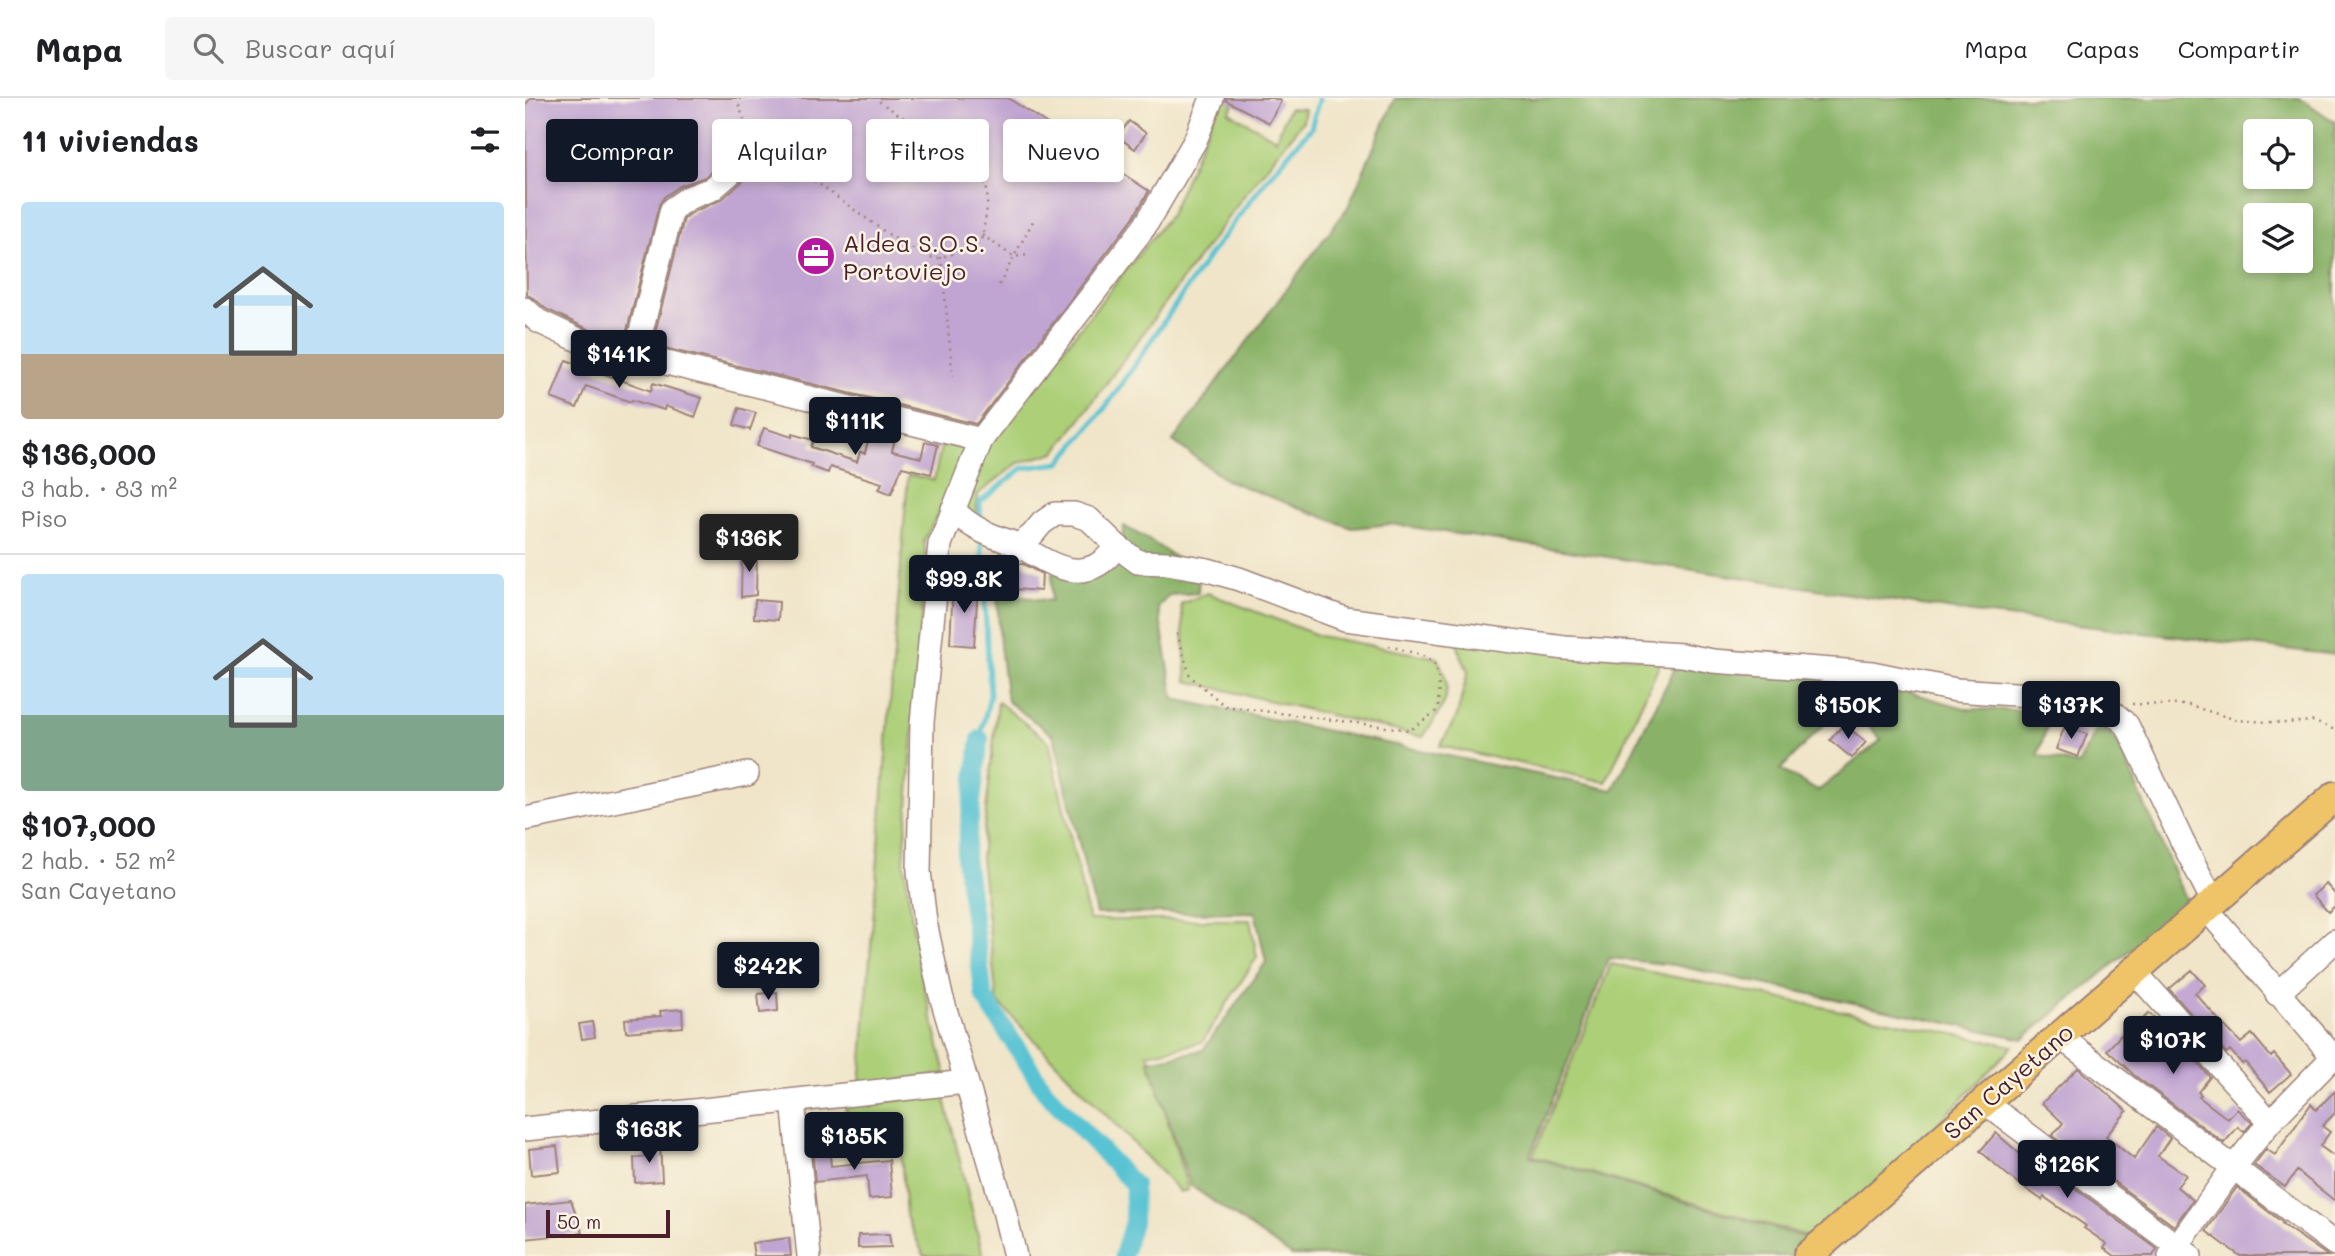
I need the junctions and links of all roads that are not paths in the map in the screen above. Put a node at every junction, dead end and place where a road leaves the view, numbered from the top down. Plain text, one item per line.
1 (1212, 98) edge
2 (721, 182) edge
3 (525, 309) edge
4 (635, 355) junction
5 (981, 440) junction
6 (953, 509) junction
7 (1019, 545) junction
8 (1117, 546) junction
9 (747, 774) dead end
10 (2335, 796) edge
11 (525, 819) edge
12 (2209, 904) junction
13 (2335, 941) edge
14 (2134, 971) junction
15 (2277, 994) junction
16 (2059, 1037) junction
17 (2334, 1057) edge
18 (966, 1082) junction
19 (793, 1101) junction
20 (1984, 1102) junction
21 (2270, 1122) junction
22 (525, 1129) edge
23 (2233, 1168) junction
24 (2335, 1244) edge
25 (2179, 1253) edge
26 (809, 1256) edge
27 (1015, 1256) edge
28 (1808, 1256) edge

1 - 5 street
2 - 4 street
3 - 4 street
4 - 5 street
5 - 6 street
6 - 7 street
6 - 18 street
7 - 8 street
7 - 8 street
8 - 12 street
9 - 11 street
10 - 12 main road, San Cayetano
12 - 14 main road, San Cayetano
12 - 15 street
13 - 15 street
14 - 16 main road, San Cayetano
14 - 21 street
15 - 17 street
16 - 20 main road, San Cayetano
16 - 23 street
17 - 21 street
18 - 19 street
18 - 27 street
19 - 22 street
19 - 26 street
20 - 25 street
20 - 28 main road, San Cayetano
21 - 23 street
23 - 24 street
23 - 25 street

